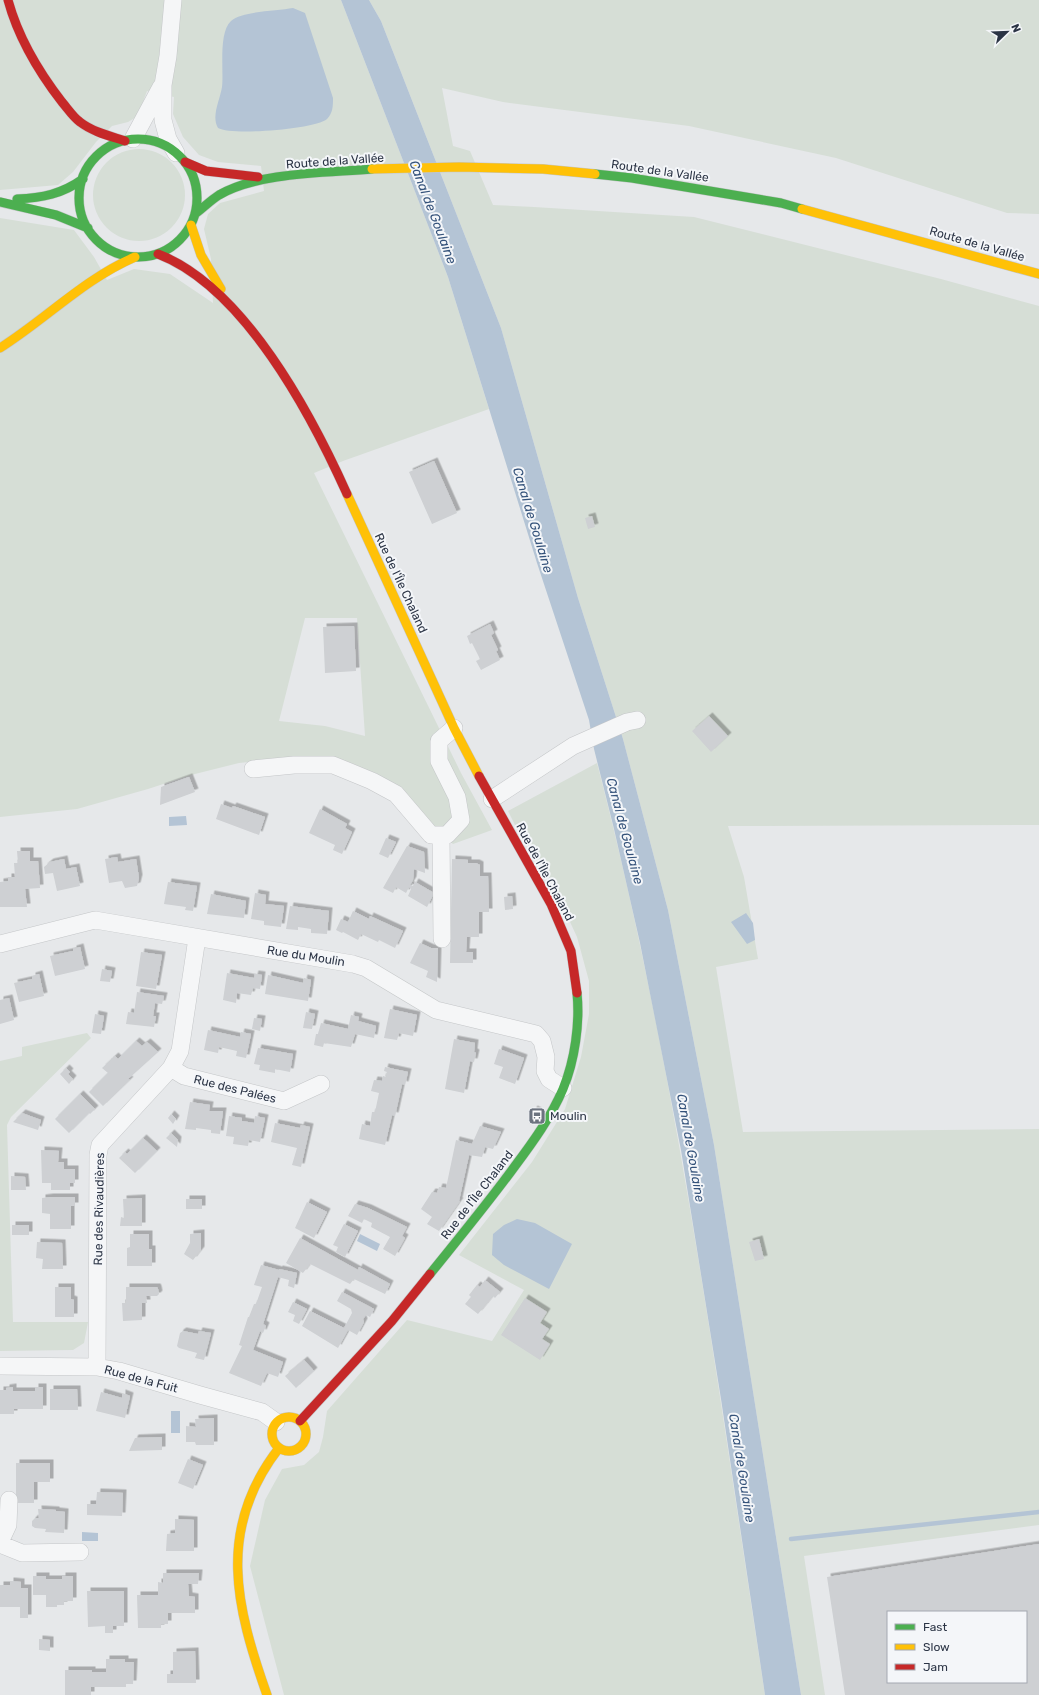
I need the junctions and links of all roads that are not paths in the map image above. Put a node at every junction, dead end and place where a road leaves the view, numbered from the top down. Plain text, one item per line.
1 (8, 0) edge
2 (173, 0) edge
3 (162, 85) junction
4 (129, 140) junction
5 (180, 158) junction
6 (268, 178) junction
7 (83, 179) junction
8 (0, 201) edge
9 (195, 214) junction
10 (191, 225) junction
11 (88, 228) junction
12 (158, 254) junction
13 (135, 257) junction
14 (1039, 274) edge
15 (232, 308) junction
16 (0, 348) edge
17 (632, 721) dead end
18 (454, 728) junction
19 (253, 769) dead end
20 (492, 799) junction
21 (441, 835) junction
22 (197, 938) junction
23 (442, 939) dead end
24 (0, 944) edge
25 (171, 1068) junction
26 (321, 1084) dead end
27 (563, 1088) junction
28 (0, 1366) edge
29 (97, 1367) junction
30 (300, 1421) junction
31 (276, 1422) junction
32 (279, 1448) junction
33 (9, 1500) dead end
34 (0, 1543) edge
35 (80, 1552) dead end
36 (267, 1695) edge

1 - 4 main road
2 - 3 street
3 - 4 street
3 - 5 street
4 - 5 main road
4 - 7 main road
5 - 6 main road
5 - 9 main road
6 - 9 main road
6 - 14 main road, Route de la Vallée
7 - 8 main road
7 - 11 main road
8 - 11 main road
9 - 10 main road
10 - 12 main road
10 - 15 main road, Rue de l'Île Chaland
11 - 13 main road
12 - 13 main road
12 - 15 main road, Rue de l'Île Chaland
13 - 16 main road
15 - 18 main road, Rue de l'Île Chaland
17 - 20 street
18 - 20 main road, Rue de l'Île Chaland
18 - 21 street
19 - 21 street
20 - 27 main road, Rue de l'Île Chaland
21 - 23 street
22 - 24 street, Rue du Moulin
22 - 25 street, Rue des Rivaudières
22 - 27 street, Rue du Moulin
25 - 26 street, Rue des Palées
25 - 29 street, Rue des Rivaudières
27 - 30 main road, Rue de l'Île Chaland
28 - 29 street, Rue de la Fuit
29 - 31 street, Rue de la Fuit
30 - 31 main road
30 - 32 main road
31 - 32 main road
32 - 36 main road
33 - 34 street
34 - 35 street

